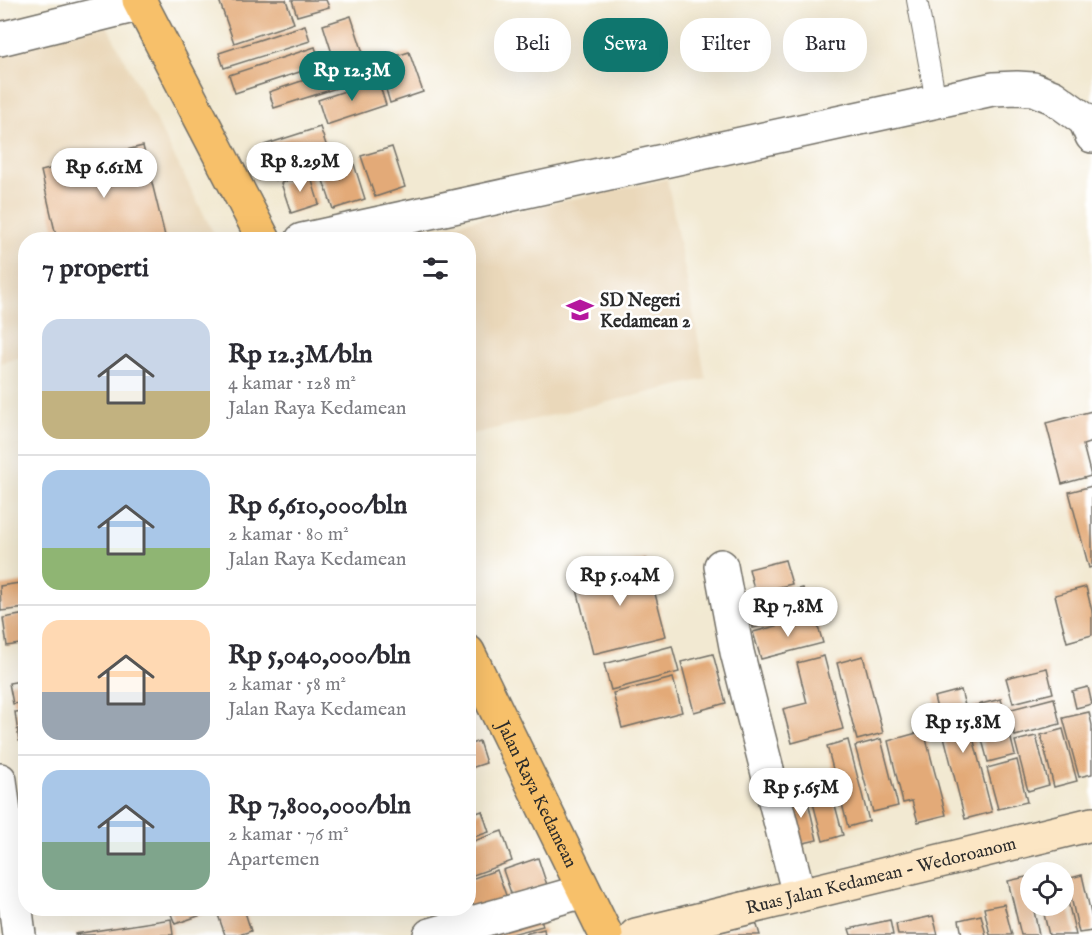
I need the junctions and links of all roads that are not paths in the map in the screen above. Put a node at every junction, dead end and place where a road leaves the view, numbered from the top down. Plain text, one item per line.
1 (917, 0) edge
2 (145, 2) edge
3 (0, 39) edge
4 (936, 101) junction
5 (1092, 136) edge
6 (260, 232) edge
7 (338, 232) edge
8 (721, 566) dead end
9 (476, 668) edge
10 (0, 780) edge
11 (1092, 824) edge
12 (584, 891) junction
13 (799, 895) junction
14 (19, 935) edge
15 (430, 935) edge
16 (606, 935) edge
17 (636, 935) edge

1 - 4 lane
2 - 3 street
2 - 6 highway
4 - 5 street
4 - 7 street
8 - 13 street
9 - 12 highway, Jalan Raya Kedamean
10 - 14 street
11 - 13 main road, Ruas Jalan Kedamean - Wedoroanom
12 - 15 street
12 - 16 highway, Jalan Raya Kedamean
13 - 17 main road, Ruas Jalan Kedamean - Wedoroanom

